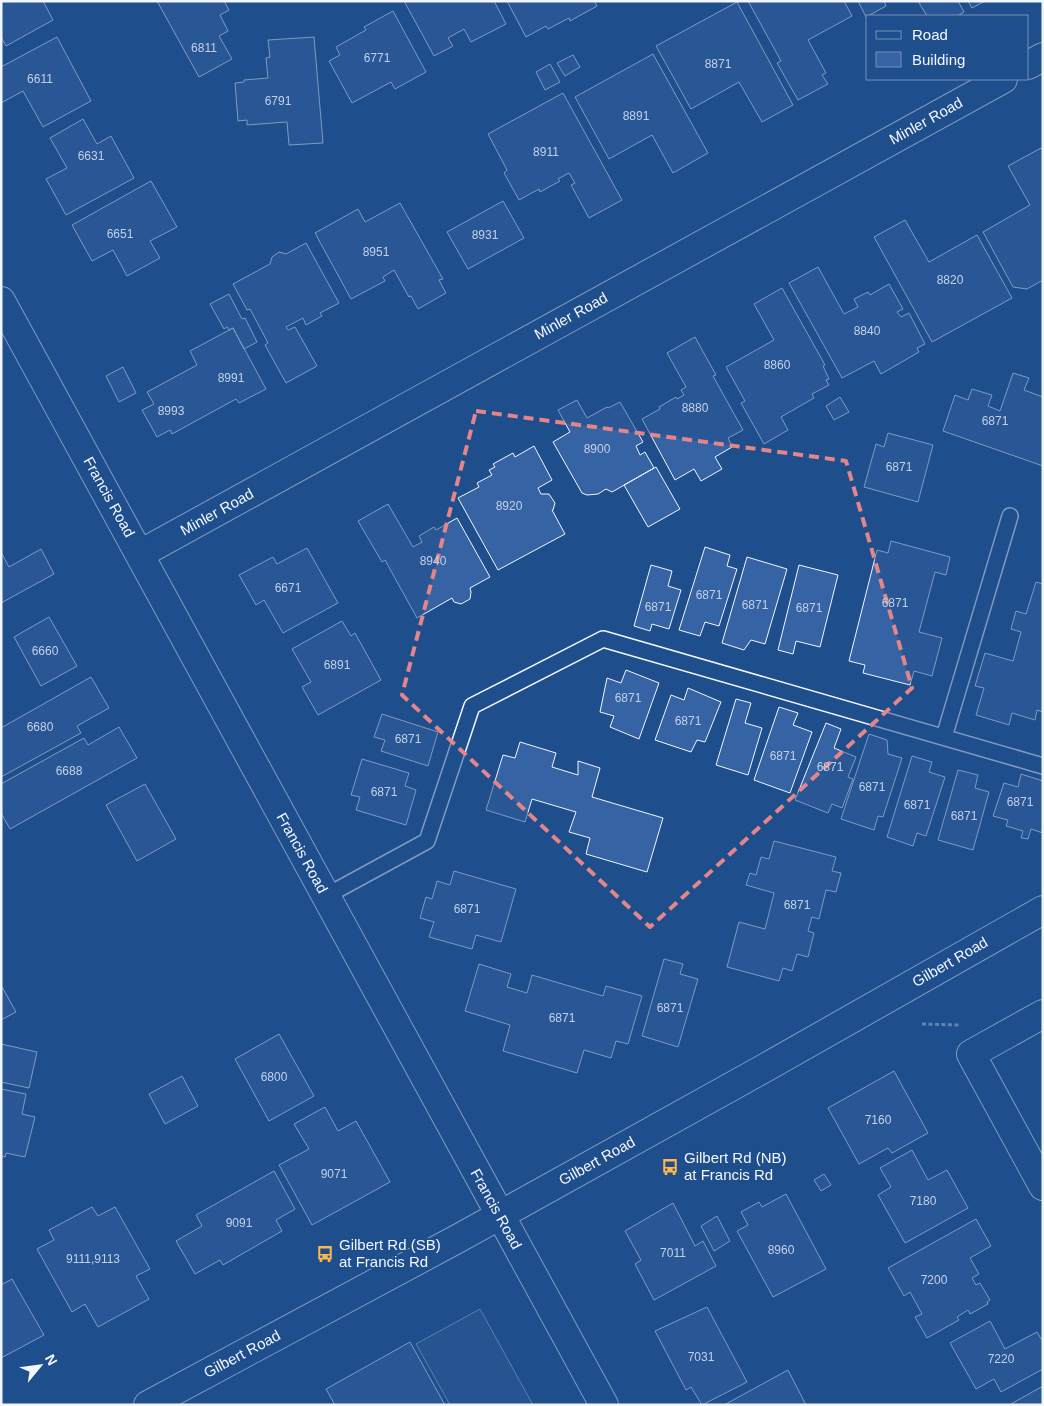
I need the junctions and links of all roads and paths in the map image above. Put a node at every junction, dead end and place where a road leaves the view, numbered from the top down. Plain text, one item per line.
1 (1043, 57) edge
2 (1029, 64) edge
3 (1001, 80) edge
4 (1, 301) edge
5 (1010, 516) dead end
6 (140, 554) junction
7 (944, 737) junction
8 (1043, 766) edge
9 (326, 896) junction
10 (1043, 910) edge
11 (1043, 1014) edge
12 (922, 1024) dead end
13 (962, 1025) dead end
14 (1043, 1186) edge
15 (500, 1215) junction
16 (148, 1405) edge
17 (604, 1405) edge

1 - 2 street
3 - 6 street, Minler Road
4 - 6 street, Francis Road
5 - 7 lane
6 - 9 street, Francis Road
7 - 8 lane
7 - 9 lane
9 - 15 street, Francis Road
10 - 15 street, Gilbert Road
11 - 14 street
12 - 13 path
15 - 16 street, Gilbert Road
15 - 17 street, Francis Road

